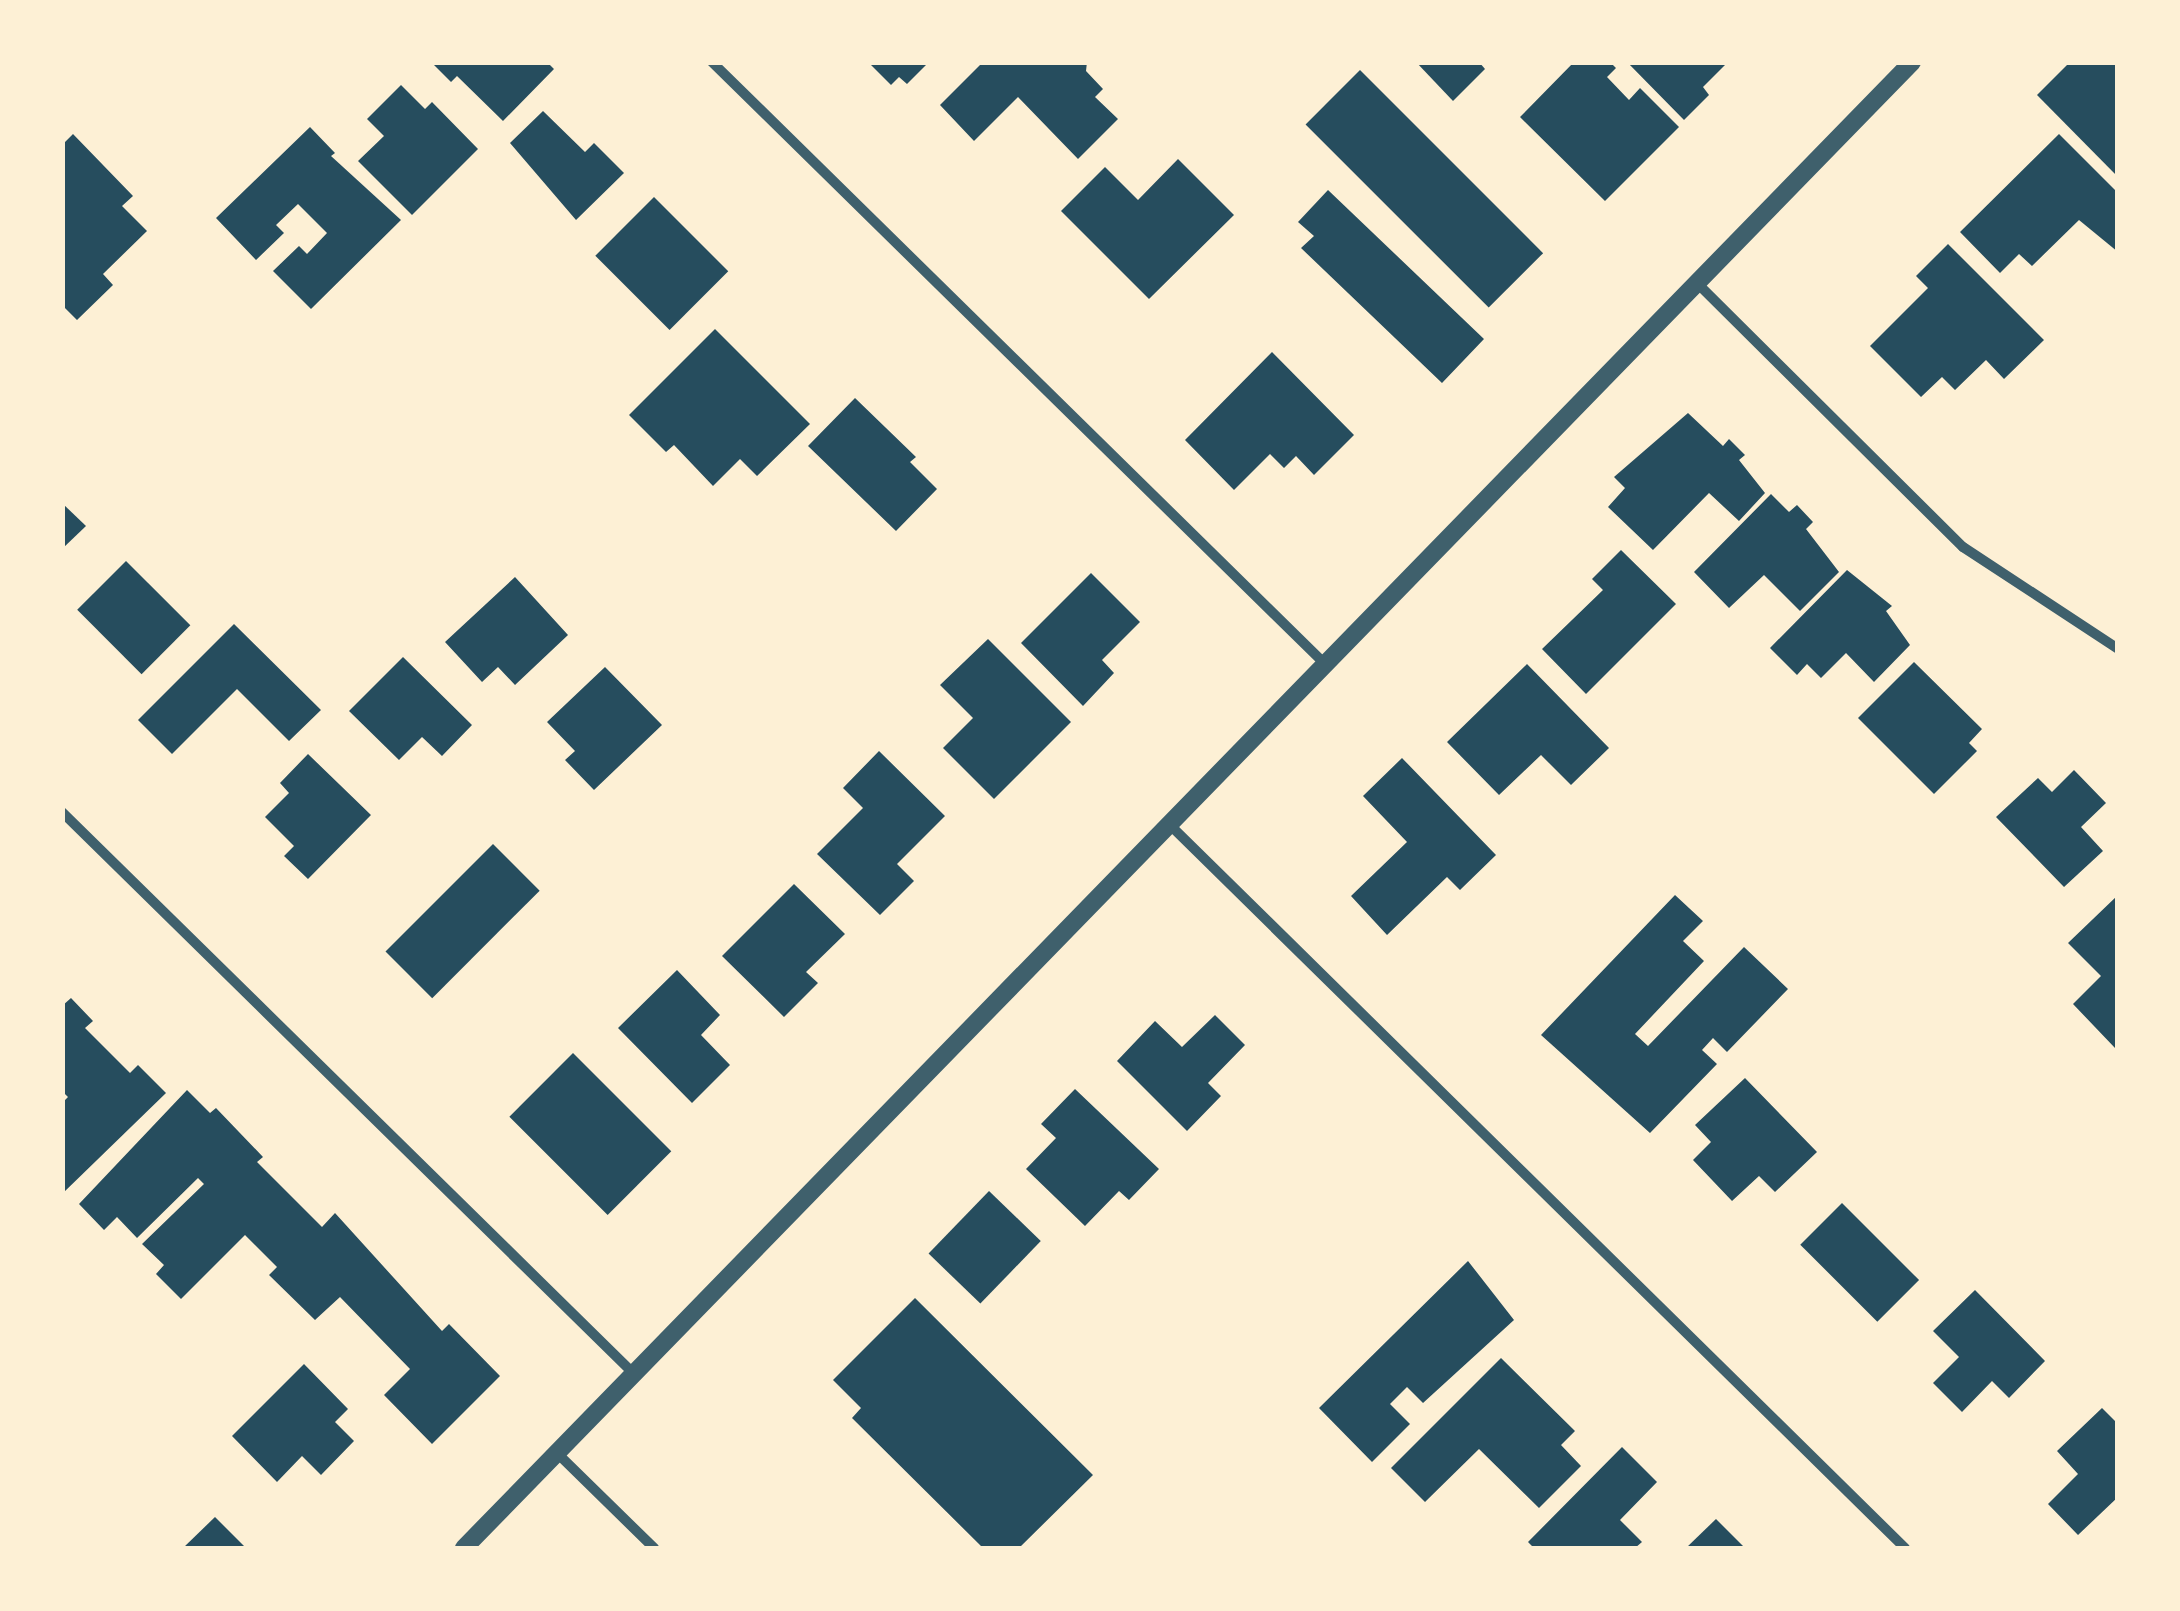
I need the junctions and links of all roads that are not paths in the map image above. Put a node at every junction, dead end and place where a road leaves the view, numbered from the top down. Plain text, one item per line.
1 (712, 62) edge
2 (1912, 62) edge
3 (1697, 283) junction
4 (2118, 649) edge
5 (1326, 665) junction
6 (62, 812) edge
7 (1170, 825) junction
8 (634, 1374) junction
9 (557, 1453) junction
10 (464, 1548) edge
11 (654, 1548) edge
12 (1904, 1548) edge

1 - 5 street
2 - 3 street
3 - 4 street
3 - 5 street
5 - 7 street
6 - 8 street
7 - 8 street
7 - 12 street
8 - 9 street
9 - 10 street
9 - 11 street

